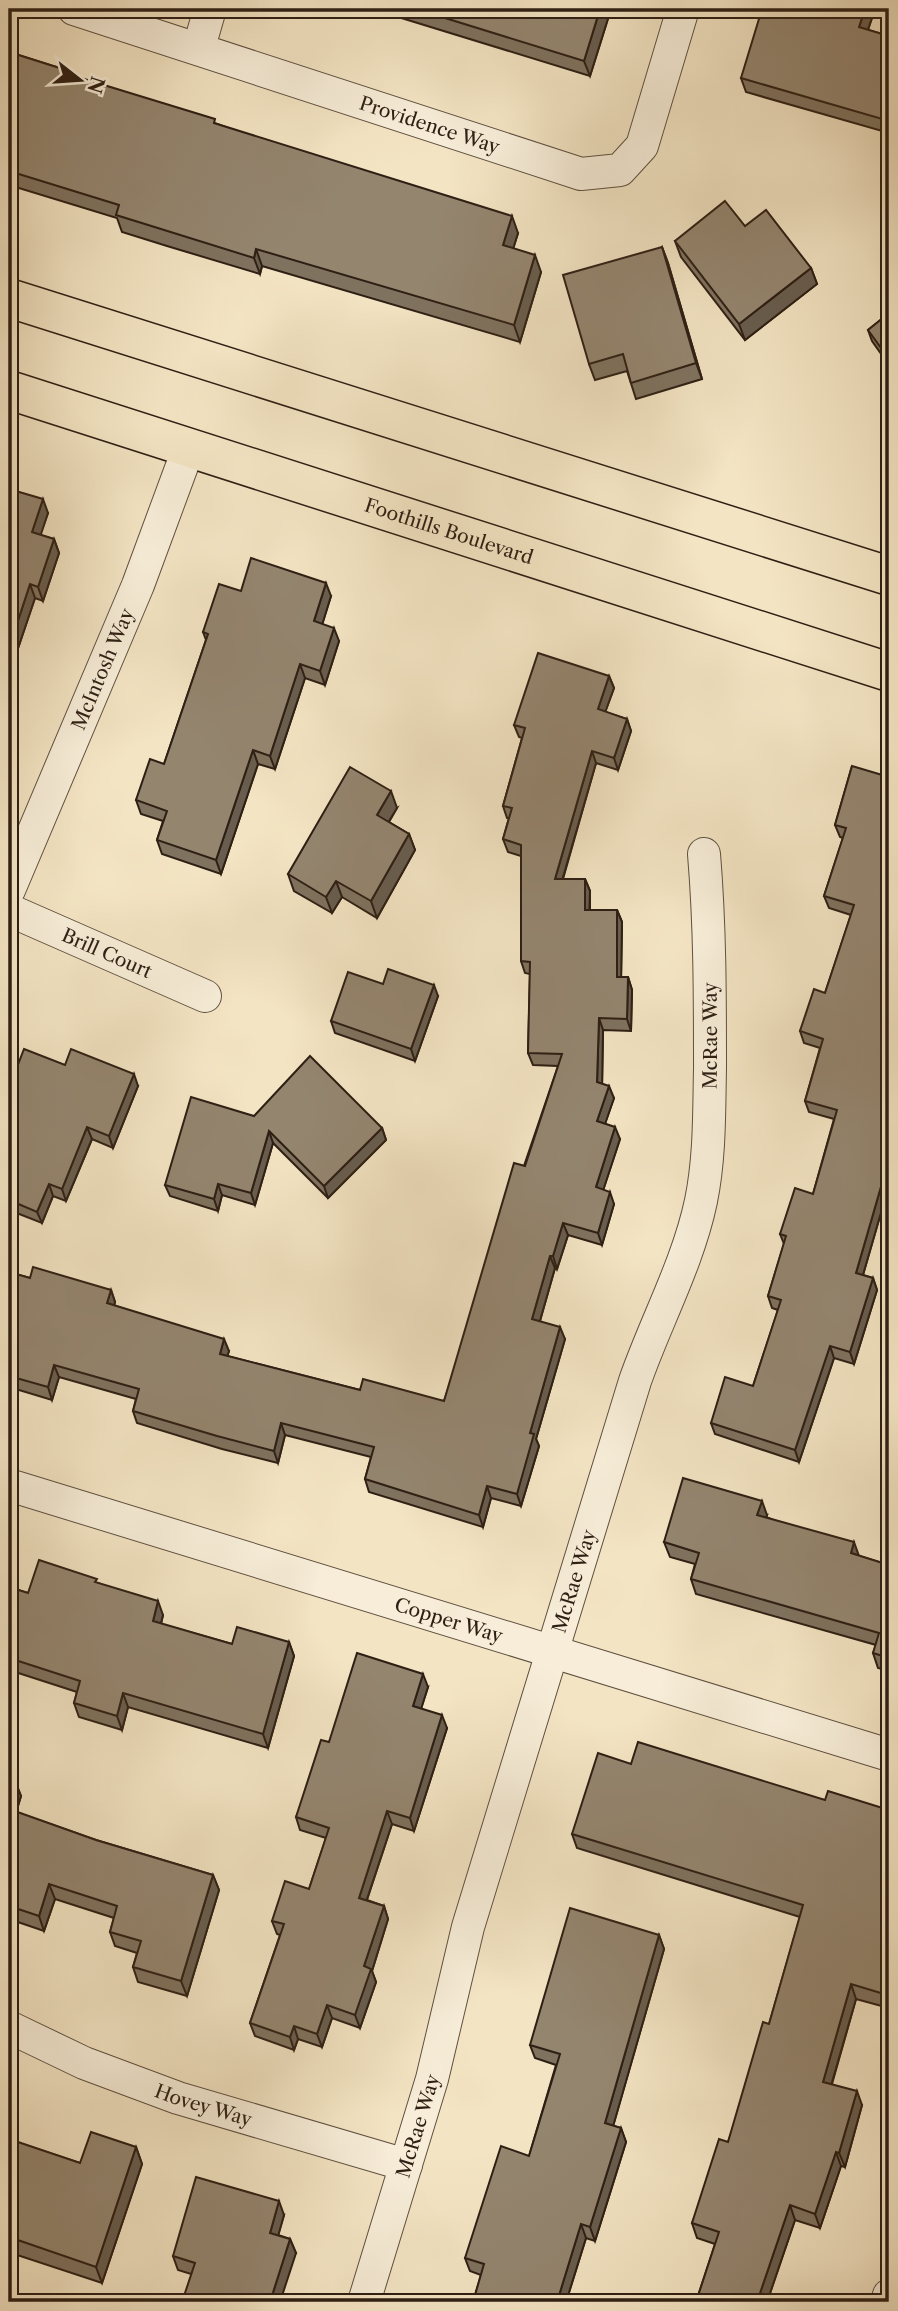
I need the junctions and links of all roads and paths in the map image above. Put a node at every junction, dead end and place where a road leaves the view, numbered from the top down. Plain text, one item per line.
1 (74, 9) edge
2 (210, 9) edge
3 (683, 9) edge
4 (199, 47) junction
5 (9, 298) edge
6 (9, 390) edge
7 (189, 447) junction
8 (889, 576) edge
9 (889, 672) edge
10 (704, 854) dead end
11 (9, 890) edge
12 (9, 910) edge
13 (205, 996) dead end
14 (9, 1485) edge
15 (552, 1651) junction
16 (889, 1755) edge
17 (9, 2027) edge
18 (406, 2165) junction
19 (889, 2295) edge
20 (364, 2302) edge
21 (887, 2302) edge

1 - 4 street, Providence Way
2 - 4 street
3 - 4 street, Providence Way
5 - 8 main road
6 - 7 main road, Foothills Boulevard
7 - 9 main road, Foothills Boulevard
7 - 11 street, McIntosh Way
10 - 15 street, McRae Way
12 - 13 street, Brill Court
14 - 15 street, Copper Way
15 - 16 street, Copper Way
15 - 18 street, McRae Way
17 - 18 street, Hovey Way
18 - 20 street, McRae Way
19 - 21 street

